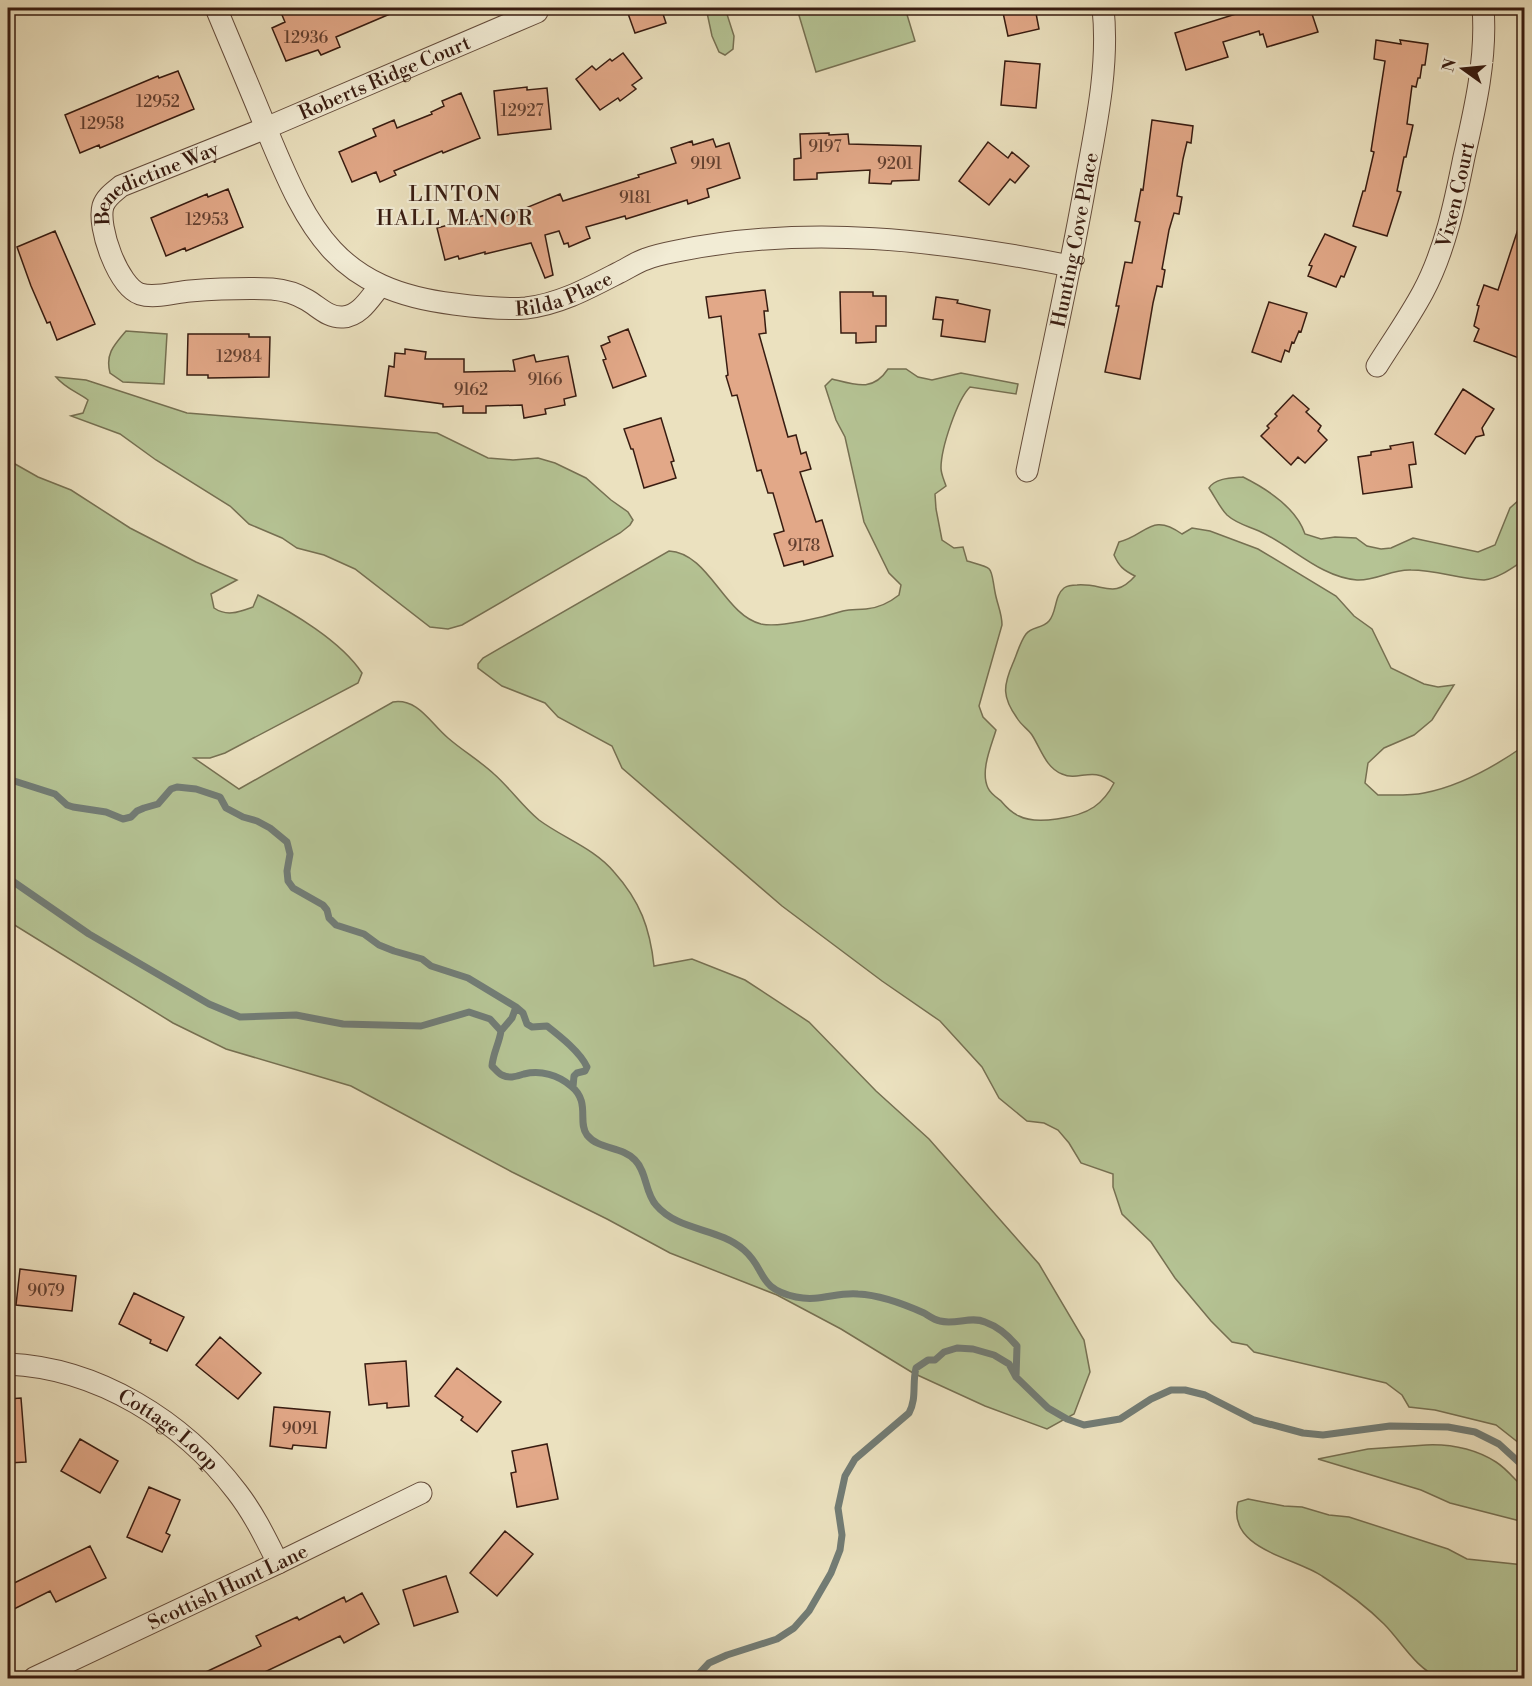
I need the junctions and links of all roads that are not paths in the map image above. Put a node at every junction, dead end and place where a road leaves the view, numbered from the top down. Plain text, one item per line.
1 (216, 8) edge
2 (1103, 8) edge
3 (1483, 8) edge
4 (537, 12) dead end
5 (266, 128) junction
6 (1070, 266) junction
7 (380, 286) junction
8 (1377, 366) dead end
9 (1027, 471) dead end
10 (8, 1364) edge
11 (421, 1493) dead end
12 (278, 1563) junction
13 (34, 1678) edge

1 - 5 street, Rilda Place
2 - 6 street, Hunting Cove Place
3 - 8 street, Vixen Court
4 - 5 street, Roberts Ridge Court
5 - 7 street, Rilda Place
5 - 7 street, Benedictine Way
6 - 7 street, Rilda Place
6 - 9 street, Hunting Cove Place
10 - 12 street, Cottage Loop
11 - 12 street, Scottish Hunt Lane
12 - 13 street, Scottish Hunt Lane

